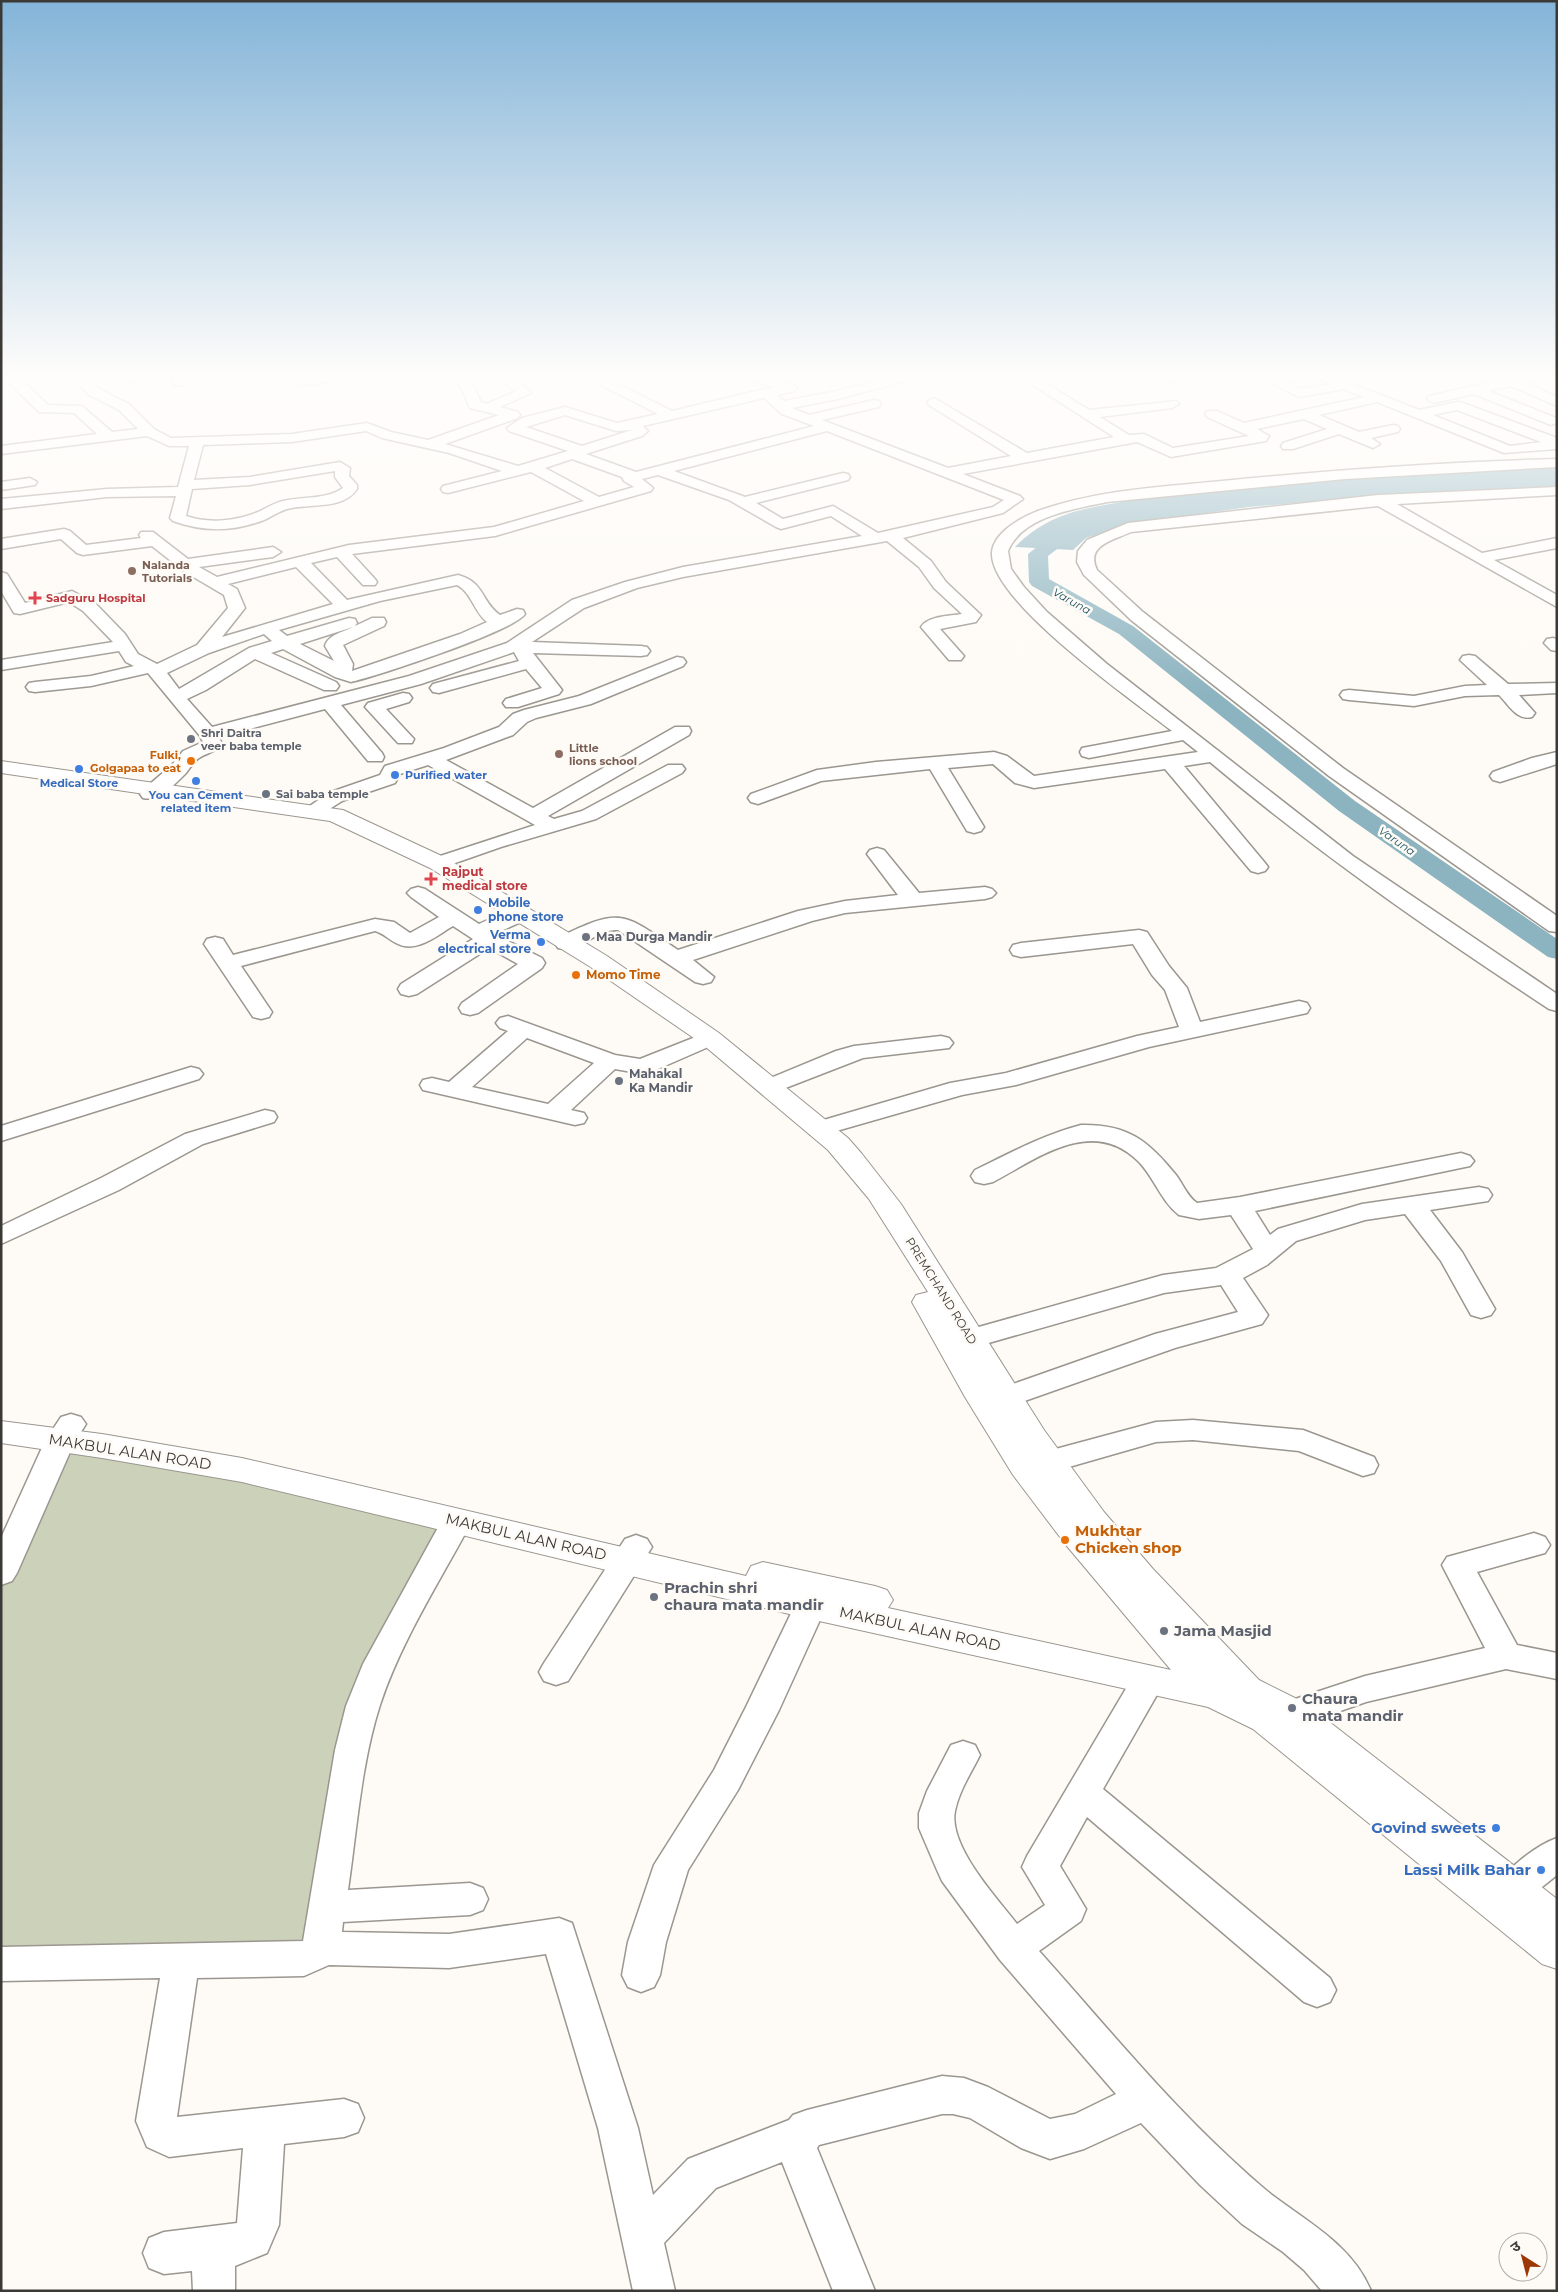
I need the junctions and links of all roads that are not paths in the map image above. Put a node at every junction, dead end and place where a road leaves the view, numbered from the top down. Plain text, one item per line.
1 (23, 483) edge
2 (187, 483) edge
3 (232, 483) edge
4 (348, 483) edge
5 (468, 483) edge
6 (511, 483) edge
7 (566, 483) edge
8 (637, 483) edge
9 (698, 483) edge
10 (819, 483) edge
11 (976, 483) edge
12 (1248, 483) edge
13 (1, 486) edge
14 (186, 488) junction
15 (448, 488) dead end
16 (1557, 491) edge
17 (491, 493) dead end
18 (1378, 500) junction
19 (598, 502) junction
20 (743, 502) junction
21 (1, 504) edge
22 (998, 510) junction
23 (1046, 513) junction
24 (53, 528) dead end
25 (1, 535) edge
26 (883, 536) junction
27 (153, 540) junction
28 (174, 540) dead end
29 (1557, 543) edge
30 (1, 544) edge
31 (346, 547) junction
32 (1478, 558) junction
33 (299, 562) junction
34 (184, 564) junction
35 (1, 577) edge
36 (369, 582) dead end
37 (213, 584) junction
38 (1557, 602) edge
39 (343, 606) junction
40 (518, 614) dead end
41 (378, 622) dead end
42 (349, 623) dead end
43 (501, 623) junction
44 (266, 628) junction
45 (285, 642) junction
46 (124, 645) junction
47 (203, 649) junction
48 (641, 651) dead end
49 (255, 652) junction
50 (522, 652) junction
51 (955, 656) dead end
52 (1469, 660) dead end
53 (677, 662) dead end
54 (1, 665) edge
55 (153, 670) junction
56 (341, 673) junction
57 (35, 687) dead end
58 (1557, 688) edge
59 (1505, 690) junction
60 (1349, 695) dead end
61 (176, 697) junction
62 (349, 698) junction
63 (512, 703) dead end
64 (330, 704) junction
65 (1526, 712) dead end
66 (682, 731) dead end
67 (208, 734) junction
68 (1187, 734) junction
69 (405, 739) dead end
70 (1089, 752) dead end
71 (1213, 756) junction
72 (375, 757) dead end
73 (1557, 758) edge
74 (430, 759) junction
75 (1170, 762) junction
76 (936, 764) junction
77 (1, 767) edge
78 (675, 769) dead end
79 (1, 772) edge
80 (1500, 776) dead end
81 (152, 792) junction
82 (758, 798) dead end
83 (313, 811) junction
84 (533, 816) junction
85 (359, 825) junction
86 (555, 827) junction
87 (974, 827) dead end
88 (877, 854) dead end
89 (438, 864) junction
90 (1258, 867) dead end
91 (418, 893) dead end
92 (985, 893) dead end
93 (912, 900) junction
94 (520, 914) junction
95 (454, 917) junction
96 (1557, 926) edge
97 (483, 936) junction
98 (215, 944) dead end
99 (573, 948) junction
100 (1021, 950) dead end
101 (676, 958) junction
102 (228, 963) junction
103 (703, 976) dead end
104 (409, 988) dead end
105 (1557, 1004) edge
106 (470, 1008) dead end
107 (1299, 1008) dead end
108 (261, 1012) dead end
109 (1192, 1031) junction
110 (698, 1043) junction
111 (941, 1043) dead end
112 (610, 1061) junction
113 (191, 1074) dead end
114 (770, 1087) junction
115 (265, 1117) dead end
116 (819, 1129) junction
117 (1, 1134) edge
118 (1461, 1161) dead end
119 (984, 1176) dead end
120 (1331, 1188) junction
121 (1479, 1195) dead end
122 (1411, 1204) junction
123 (1238, 1206) junction
124 (1346, 1217) junction
125 (1, 1236) edge
126 (1267, 1251) junction
127 (1227, 1274) junction
128 (1481, 1309) dead end
129 (971, 1339) junction
130 (1006, 1397) junction
131 (1, 1414) edge
132 (1, 1432) edge
133 (66, 1432) junction
134 (1048, 1462) junction
135 (1363, 1465) dead end
136 (382, 1494) junction
137 (457, 1522) junction
138 (1534, 1545) dead end
139 (632, 1554) junction
140 (1, 1573) edge
141 (814, 1596) junction
142 (1506, 1656) junction
143 (1557, 1666) edge
144 (556, 1672) dead end
145 (1195, 1672) junction
146 (1149, 1679) junction
147 (1245, 1688) junction
148 (1292, 1714) junction
149 (963, 1755) dead end
150 (1082, 1792) junction
151 (1557, 1853) edge
152 (1514, 1888) junction
153 (470, 1899) dead end
154 (327, 1907) junction
155 (1557, 1923) edge
156 (320, 1948) junction
157 (1012, 1948) junction
158 (1557, 1951) edge
159 (182, 1962) junction
160 (1, 1964) edge
161 (641, 1974) dead end
162 (1317, 1990) dead end
163 (1146, 2100) junction
164 (344, 2118) dead end
165 (264, 2126) junction
166 (800, 2135) junction
167 (642, 2237) junction
168 (213, 2247) junction
169 (164, 2253) dead end
170 (214, 2291) edge
171 (654, 2291) edge
172 (854, 2291) edge
173 (1350, 2291) edge

1 - 13 street
2 - 14 street
3 - 14 street
4 - 14 street
5 - 15 street
6 - 17 street
7 - 19 street
8 - 19 street
9 - 20 street
10 - 20 street
11 - 22 street
12 - 23 street
14 - 21 street
16 - 18 street
18 - 32 street
18 - 96 street
19 - 31 street
20 - 26 street
22 - 23 street
22 - 26 street
23 - 68 street
24 - 25 street
26 - 50 street
26 - 51 street
27 - 28 street
27 - 30 street
27 - 34 street
29 - 32 street
31 - 33 street
31 - 34 street
31 - 36 street
32 - 38 street
33 - 37 street
33 - 39 street
34 - 37 street
35 - 46 street
37 - 47 street
39 - 43 street
39 - 44 street
40 - 43 street
41 - 56 street
42 - 45 street
43 - 56 street
44 - 45 street
44 - 47 street
45 - 49 street
45 - 56 street
46 - 54 street
46 - 55 street
47 - 55 street
48 - 50 street
49 - 61 street
49 - 62 street
50 - 62 street
50 - 63 street
50 - 69 street
52 - 59 street
53 - 74 street
55 - 57 street
55 - 61 street
58 - 59 street
59 - 60 street
59 - 65 street
61 - 67 street
62 - 64 street
64 - 67 street
64 - 72 street
66 - 84 street
67 - 81 street
68 - 70 street
68 - 71 street
71 - 75 street
71 - 105 street
73 - 80 street
74 - 83 street
74 - 84 street
75 - 76 street
75 - 90 street
76 - 82 street
76 - 87 street
77 - 81 highway, PREMCHAND ROAD
78 - 86 street
79 - 81 highway, PREMCHAND ROAD
81 - 83 highway, PREMCHAND ROAD
81 - 85 highway, PREMCHAND ROAD
83 - 85 highway, PREMCHAND ROAD
84 - 86 street
85 - 89 highway, PREMCHAND ROAD
86 - 89 street
88 - 93 street
89 - 94 highway, PREMCHAND ROAD
91 - 95 street
92 - 93 street
93 - 101 street
94 - 97 street
94 - 99 highway, PREMCHAND ROAD
95 - 97 street
95 - 102 street
97 - 104 street
97 - 106 street
98 - 102 street
99 - 101 street
99 - 110 highway, PREMCHAND ROAD
99 - 114 highway, PREMCHAND ROAD
100 - 109 street
101 - 103 street
102 - 108 street
107 - 109 street
109 - 116 street
110 - 112 street
110 - 145 highway, PREMCHAND ROAD
111 - 114 street
112 - 112 street
113 - 117 street
114 - 116 highway, PREMCHAND ROAD
115 - 125 street
116 - 129 highway, PREMCHAND ROAD
118 - 120 street
119 - 123 street
120 - 123 street
120 - 124 street
121 - 122 street
122 - 124 street
122 - 128 street
123 - 126 street
124 - 126 street
126 - 127 street
127 - 129 street
127 - 130 street
129 - 130 highway, PREMCHAND ROAD
130 - 134 highway, PREMCHAND ROAD
131 - 133 highway, MAKBUL ALAN ROAD
132 - 133 highway, MAKBUL ALAN ROAD
133 - 136 highway, MAKBUL ALAN ROAD
133 - 140 street
134 - 135 street
134 - 147 highway, PREMCHAND ROAD
136 - 137 highway, MAKBUL ALAN ROAD
136 - 139 highway, MAKBUL ALAN ROAD
137 - 139 highway, MAKBUL ALAN ROAD
137 - 154 street
138 - 142 street
139 - 141 highway, MAKBUL ALAN ROAD
139 - 144 street
141 - 145 highway, MAKBUL ALAN ROAD
141 - 146 highway, MAKBUL ALAN ROAD
141 - 161 street
142 - 143 street
142 - 148 street
145 - 147 highway, MAKBUL ALAN ROAD
146 - 150 street
146 - 158 highway, MAKBUL ALAN ROAD
147 - 148 highway, MAKBUL ALAN ROAD
148 - 152 highway, MAKBUL ALAN ROAD
149 - 157 street
150 - 157 street
150 - 162 street
151 - 152 street
152 - 155 highway, MAKBUL ALAN ROAD
153 - 154 street
154 - 156 street
156 - 159 street
156 - 167 street
157 - 163 street
159 - 160 street
159 - 165 street
163 - 166 street
163 - 173 street
164 - 165 street
165 - 168 street
166 - 167 street
166 - 172 street
167 - 171 street
168 - 169 street
168 - 170 street

